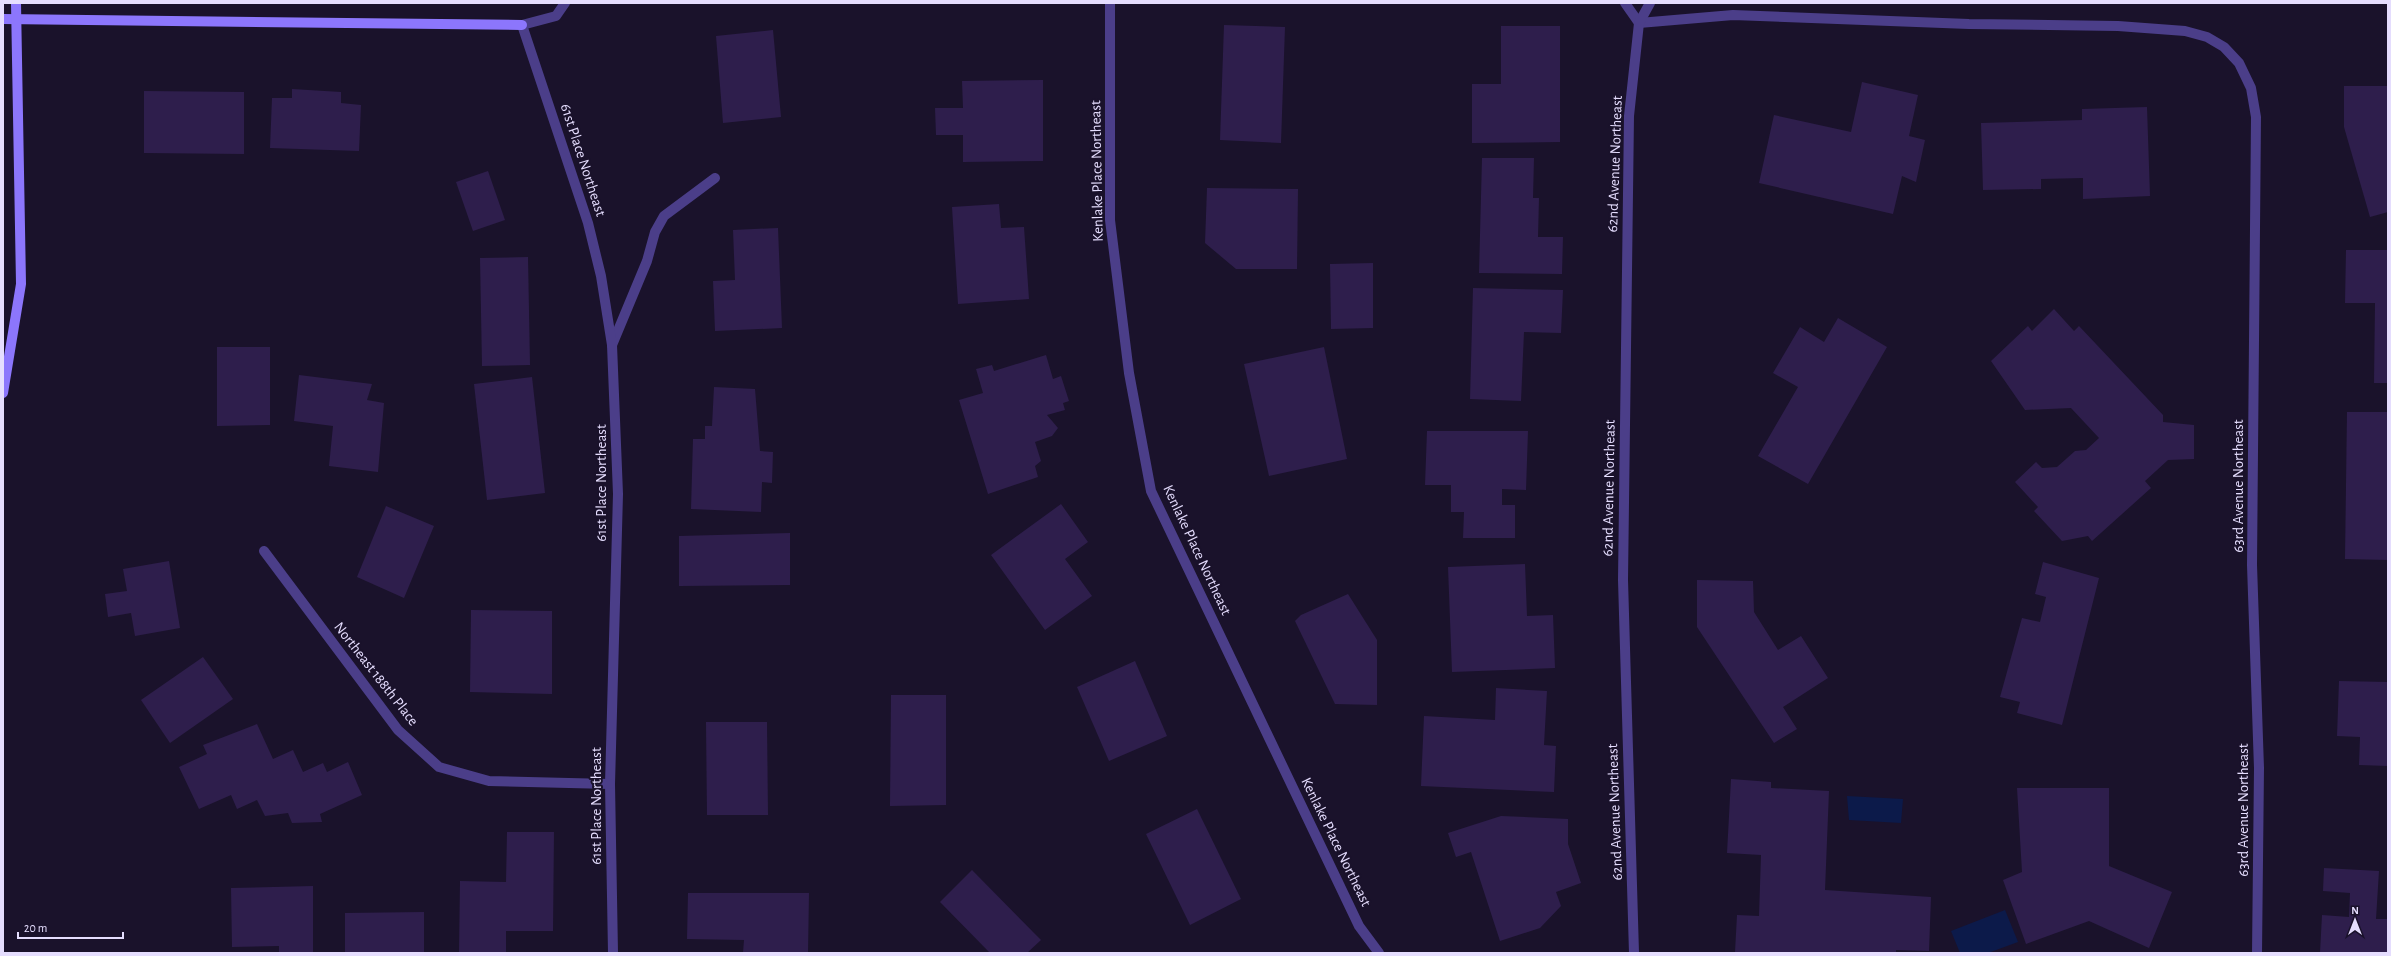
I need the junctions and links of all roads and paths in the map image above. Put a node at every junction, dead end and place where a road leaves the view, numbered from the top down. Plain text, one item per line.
1 (16, 3) edge
2 (566, 3) edge
3 (1110, 3) edge
4 (1625, 3) edge
5 (1650, 3) edge
6 (3, 19) edge
7 (16, 19) junction
8 (1639, 23) junction
9 (522, 25) junction
10 (715, 178) dead end
11 (612, 345) junction
12 (3, 394) edge
13 (264, 551) dead end
14 (610, 784) junction
15 (613, 953) edge
16 (1379, 953) edge
17 (1634, 953) edge
18 (2257, 953) edge

1 - 7 street
2 - 9 street
3 - 16 street, Kenlake Place Northeast
4 - 8 street
5 - 8 street, 62nd Avenue Northeast
6 - 7 street
7 - 9 street
7 - 12 street
8 - 17 street, 62nd Avenue Northeast
8 - 18 street, 63rd Avenue Northeast
9 - 11 street, 61st Place Northeast
10 - 11 street
11 - 14 street, 61st Place Northeast
13 - 14 street, Northeast 188th Place
14 - 15 street, 61st Place Northeast

